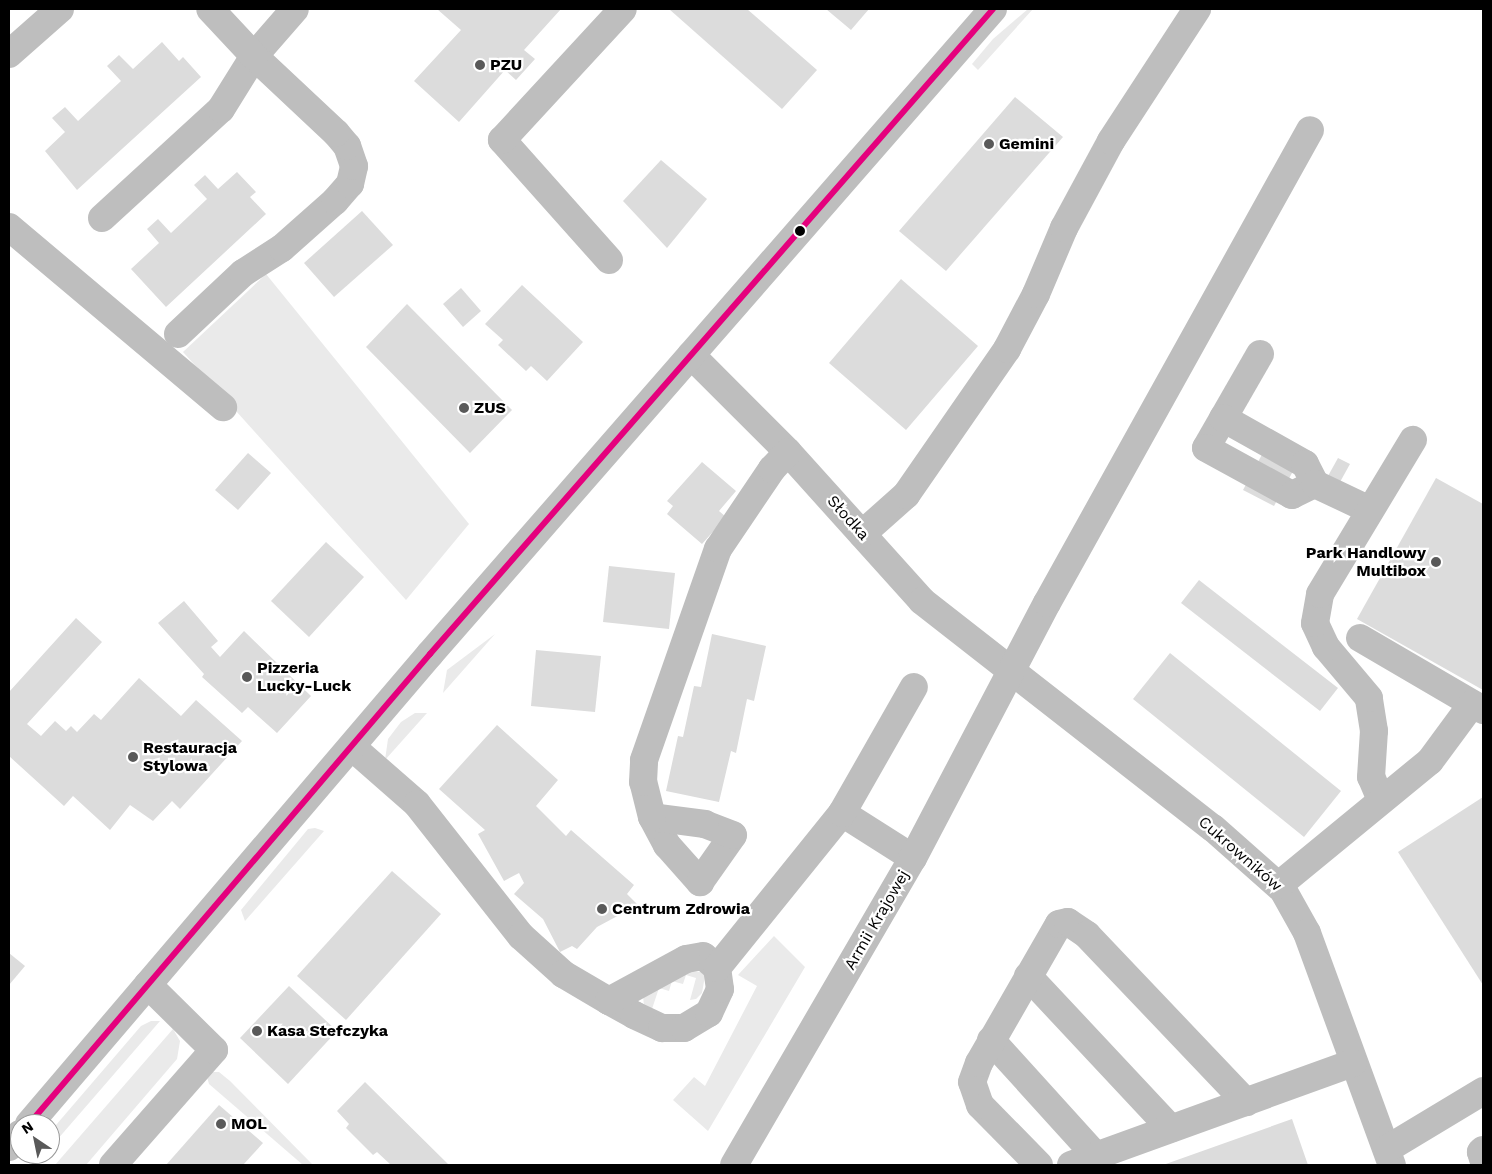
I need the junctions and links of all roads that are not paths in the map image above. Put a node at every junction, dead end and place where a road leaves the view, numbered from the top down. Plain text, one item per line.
1 (60, 9) edge
2 (210, 9) edge
3 (296, 9) edge
4 (623, 9) edge
5 (993, 9) edge
6 (1198, 9) edge
7 (9, 54) edge
8 (254, 56) junction
9 (1310, 130) dead end
10 (102, 218) dead end
11 (9, 227) edge
12 (609, 260) dead end
13 (178, 334) dead end
14 (1260, 354) dead end
15 (691, 355) junction
16 (223, 407) dead end
17 (1412, 440) dead end
18 (788, 452) junction
19 (1370, 510) junction
20 (862, 534) junction
21 (1360, 638) dead end
22 (1013, 671) junction
23 (914, 687) dead end
24 (1478, 707) edge
25 (352, 747) junction
26 (1381, 800) junction
27 (842, 813) junction
28 (652, 817) dead end
29 (913, 858) junction
30 (1278, 884) junction
31 (717, 968) junction
32 (1028, 976) junction
33 (148, 985) junction
34 (610, 1001) junction
35 (991, 1040) junction
36 (1353, 1063) junction
37 (1483, 1091) edge
38 (1246, 1102) junction
39 (38, 1114) edge
40 (1171, 1129) junction
41 (1483, 1150) edge
42 (1096, 1156) junction
43 (1390, 1157) edge
44 (1483, 1159) edge
45 (113, 1165) edge
46 (734, 1165) edge
47 (1039, 1165) edge
48 (1071, 1165) edge

1 - 7 street
2 - 8 street
3 - 8 street
4 - 12 street
5 - 15 street
6 - 20 street
8 - 10 street
8 - 13 street
9 - 22 street, Armii Krajowej
11 - 16 street
14 - 19 street
15 - 18 street, Słodka
15 - 25 street
17 - 19 street
18 - 20 street, Słodka
18 - 28 street
19 - 26 street
20 - 22 street, Słodka
21 - 24 street
22 - 29 street, Armii Krajowej
22 - 30 street, Cukrowników
23 - 27 street
24 - 26 street
25 - 33 street
25 - 34 street
26 - 30 street
27 - 29 street
27 - 31 street
29 - 46 street, Armii Krajowej
30 - 36 street, Cukrowników
31 - 34 street
31 - 34 street
32 - 35 street
32 - 38 street
32 - 40 street
33 - 39 street
33 - 45 street
35 - 42 street
35 - 47 street
36 - 38 street
36 - 43 street, Cukrowników
37 - 43 street
38 - 40 street
40 - 42 street
41 - 44 street
42 - 48 street

